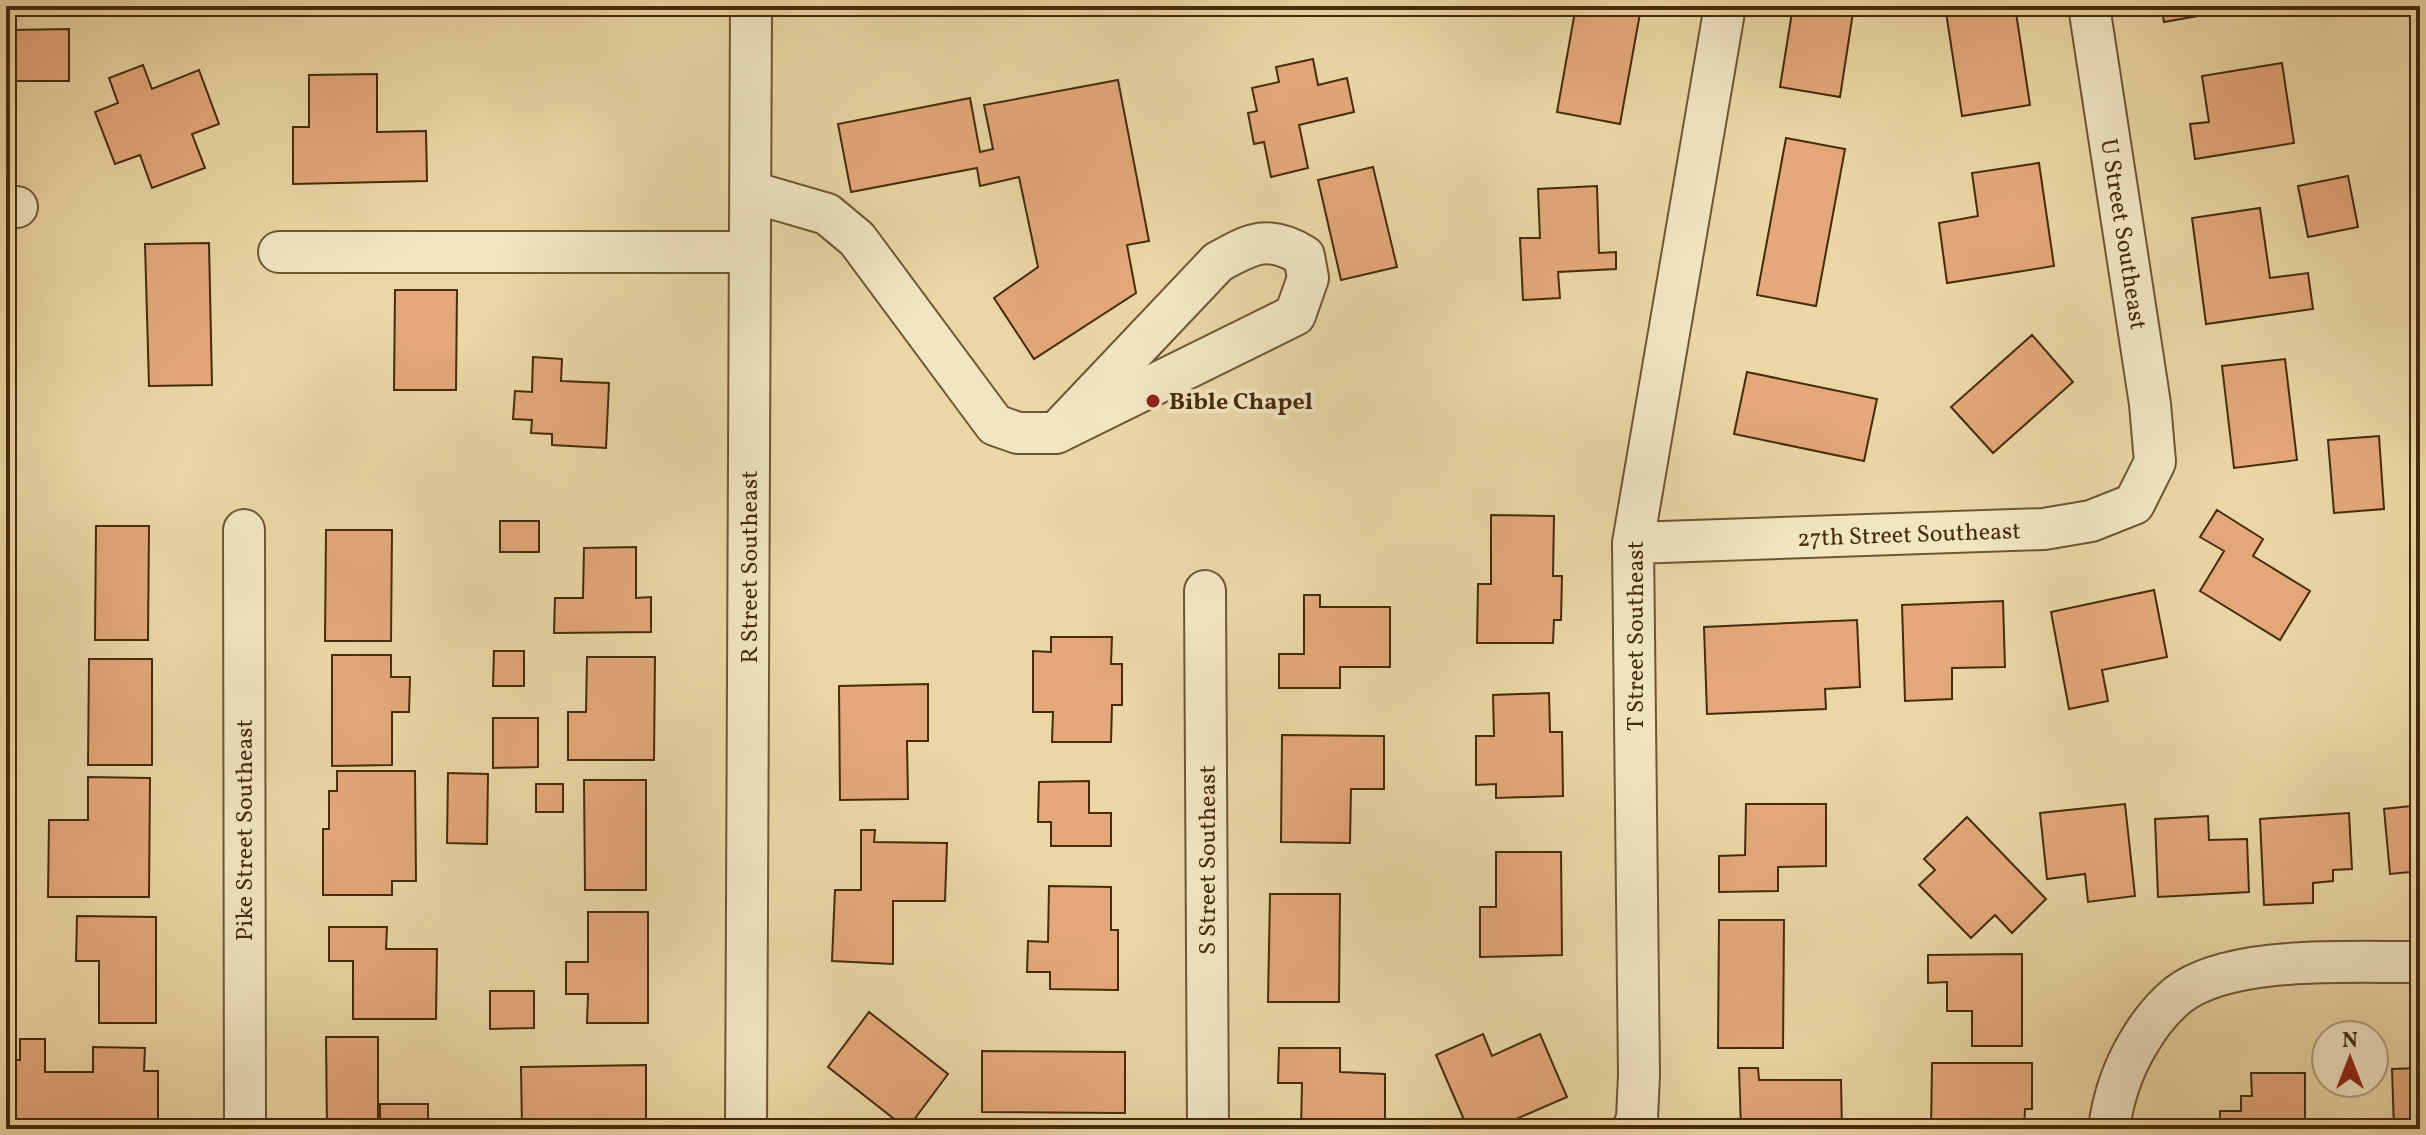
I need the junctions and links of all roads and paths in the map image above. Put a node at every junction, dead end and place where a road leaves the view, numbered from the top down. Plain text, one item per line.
1 (751, 6) edge
2 (1725, 6) edge
3 (2089, 6) edge
4 (751, 192) junction
5 (279, 252) dead end
6 (750, 252) junction
7 (1056, 433) junction
8 (2155, 462) joint
9 (244, 530) dead end
10 (1633, 543) junction
11 (1205, 591) dead end
12 (2420, 962) edge
13 (245, 1129) edge
14 (746, 1129) edge
15 (1208, 1129) edge
16 (1633, 1129) edge
17 (2109, 1129) edge

1 - 4 street, R Street Southeast
2 - 10 street, T Street Southeast
3 - 8 street, U Street Southeast
4 - 6 street, R Street Southeast
4 - 7 street
5 - 6 street
6 - 14 street, R Street Southeast
7 - 7 street
8 - 10 street, 27th Street Southeast
9 - 13 street, Pike Street Southeast
10 - 16 street, T Street Southeast
11 - 15 street, S Street Southeast
12 - 17 street

